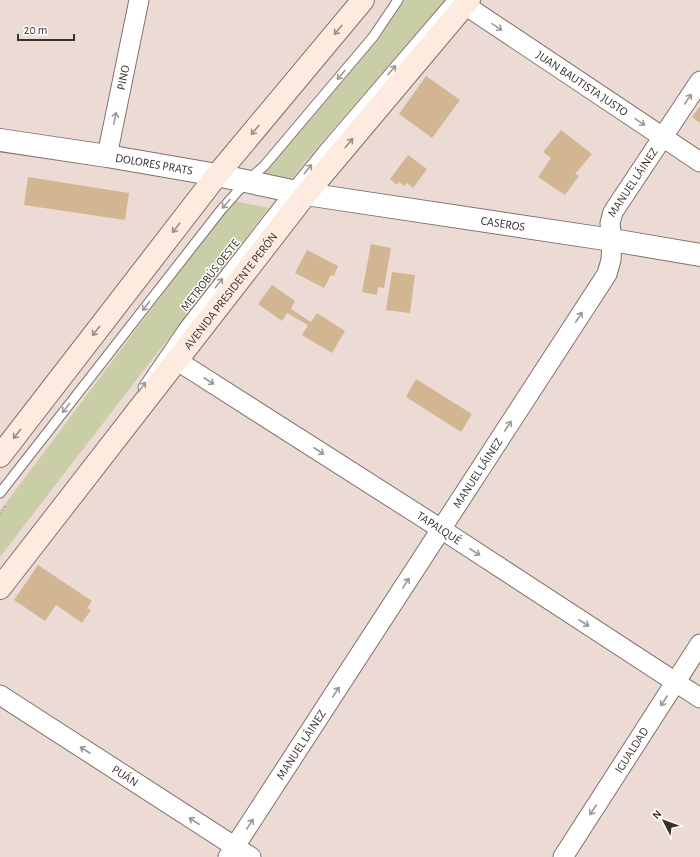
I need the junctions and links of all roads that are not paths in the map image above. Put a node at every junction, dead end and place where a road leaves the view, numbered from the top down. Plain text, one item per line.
1 (139, 0) edge
2 (363, 0) edge
3 (398, 0) edge
4 (462, 2) edge
5 (700, 81) edge
6 (662, 137) junction
7 (0, 140) edge
8 (107, 156) junction
9 (700, 162) edge
10 (217, 175) junction
11 (246, 182) junction
12 (298, 192) junction
13 (612, 240) junction
14 (700, 255) edge
15 (176, 360) junction
16 (139, 393) dead end
17 (0, 456) edge
18 (0, 493) edge
19 (38, 524) dead end
20 (441, 529) junction
21 (0, 574) edge
22 (0, 588) edge
23 (700, 644) edge
24 (676, 682) junction
25 (0, 695) edge
26 (700, 698) edge
27 (238, 854) edge
28 (563, 857) edge

8 -> 1 street, PINO
2 -> 10 main road
3 -> 11 lane
4 -> 6 street, JUAN BAUTISTA JUSTO
12 -> 4 main road, AVENIDA PRESIDENTE PERÓN
6 -> 5 street, MANUEL LÁINEZ
6 - 9 street, JUAN BAUTISTA JUSTO
6 - 13 street, MANUEL LÁINEZ
7 - 8 street, DOLORES PRATS
8 - 10 street, DOLORES PRATS
10 - 11 street, DOLORES PRATS
10 -> 17 main road
11 - 12 street, DOLORES PRATS
11 -> 18 lane
12 - 13 street, CASEROS
12 - 15 main road, AVENIDA PRESIDENTE PERÓN
16 -> 12 lane, METROBÚS OESTE
13 - 14 street, CASEROS
20 -> 13 street, MANUEL LÁINEZ
15 -> 20 street, TAPALQUÉ
15 - 22 main road, AVENIDA PRESIDENTE PERÓN
19 - 21 lane
20 -> 24 street, TAPALQUÉ
27 -> 20 street, MANUEL LÁINEZ
23 - 24 street, IGUALDAD
24 - 26 street, TAPALQUÉ
24 -> 28 street, IGUALDAD
27 -> 25 street, PUÁN

